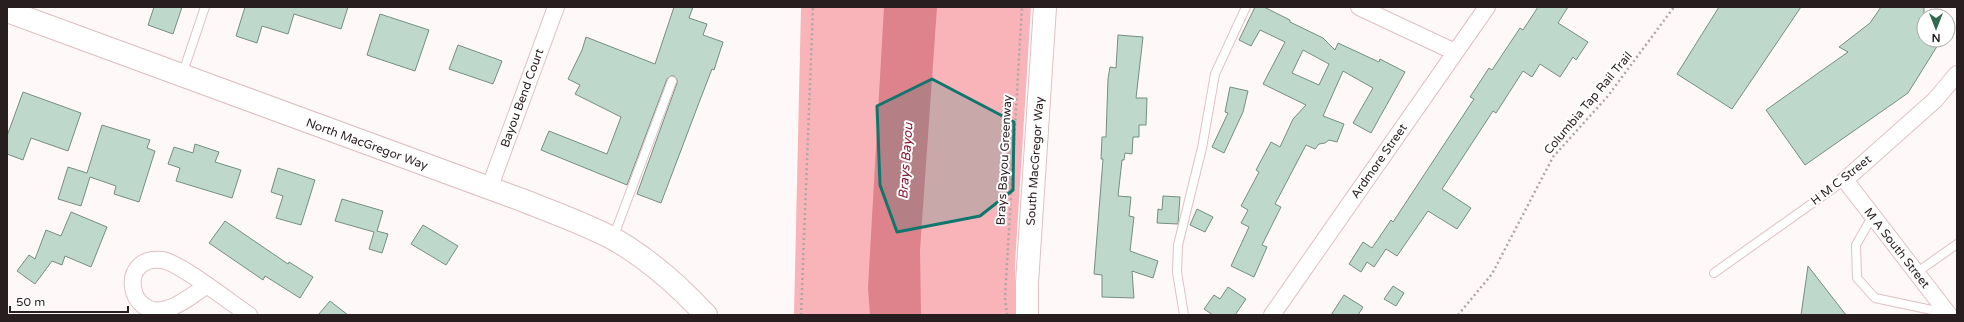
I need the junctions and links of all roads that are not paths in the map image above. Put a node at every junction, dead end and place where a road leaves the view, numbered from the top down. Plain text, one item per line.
1 (205, 7) edge
2 (556, 7) edge
3 (1044, 7) edge
4 (1246, 7) edge
5 (1359, 7) edge
6 (1487, 7) edge
7 (9, 16) edge
8 (1455, 52) junction
9 (1957, 74) edge
10 (181, 76) junction
11 (672, 81) dead end
12 (1845, 180) junction
13 (489, 189) junction
14 (1872, 217) junction
15 (612, 239) junction
16 (1957, 244) edge
17 (1714, 273) dead end
18 (1916, 273) junction
19 (206, 286) dead end
20 (1949, 314) edge
21 (249, 315) edge
22 (706, 315) edge
23 (1027, 315) edge
24 (1184, 315) edge
25 (1272, 315) edge

1 - 10 lane
2 - 13 street, Bayou Bend Court
3 - 23 main road, South MacGregor Way
4 - 24 lane
5 - 8 street
6 - 8 street, Ardmore Street
7 - 10 main road, North MacGregor Way
8 - 25 street, Ardmore Street
9 - 12 street, H M C Street
10 - 13 main road, North MacGregor Way
11 - 15 lane
12 - 14 street, M A South Street
12 - 17 lane, H M C Street
13 - 15 main road, North MacGregor Way
14 - 18 street, M A South Street
14 - 20 lane
15 - 22 main road, North MacGregor Way
16 - 18 lane
18 - 20 street, M A South Street
19 - 21 street

